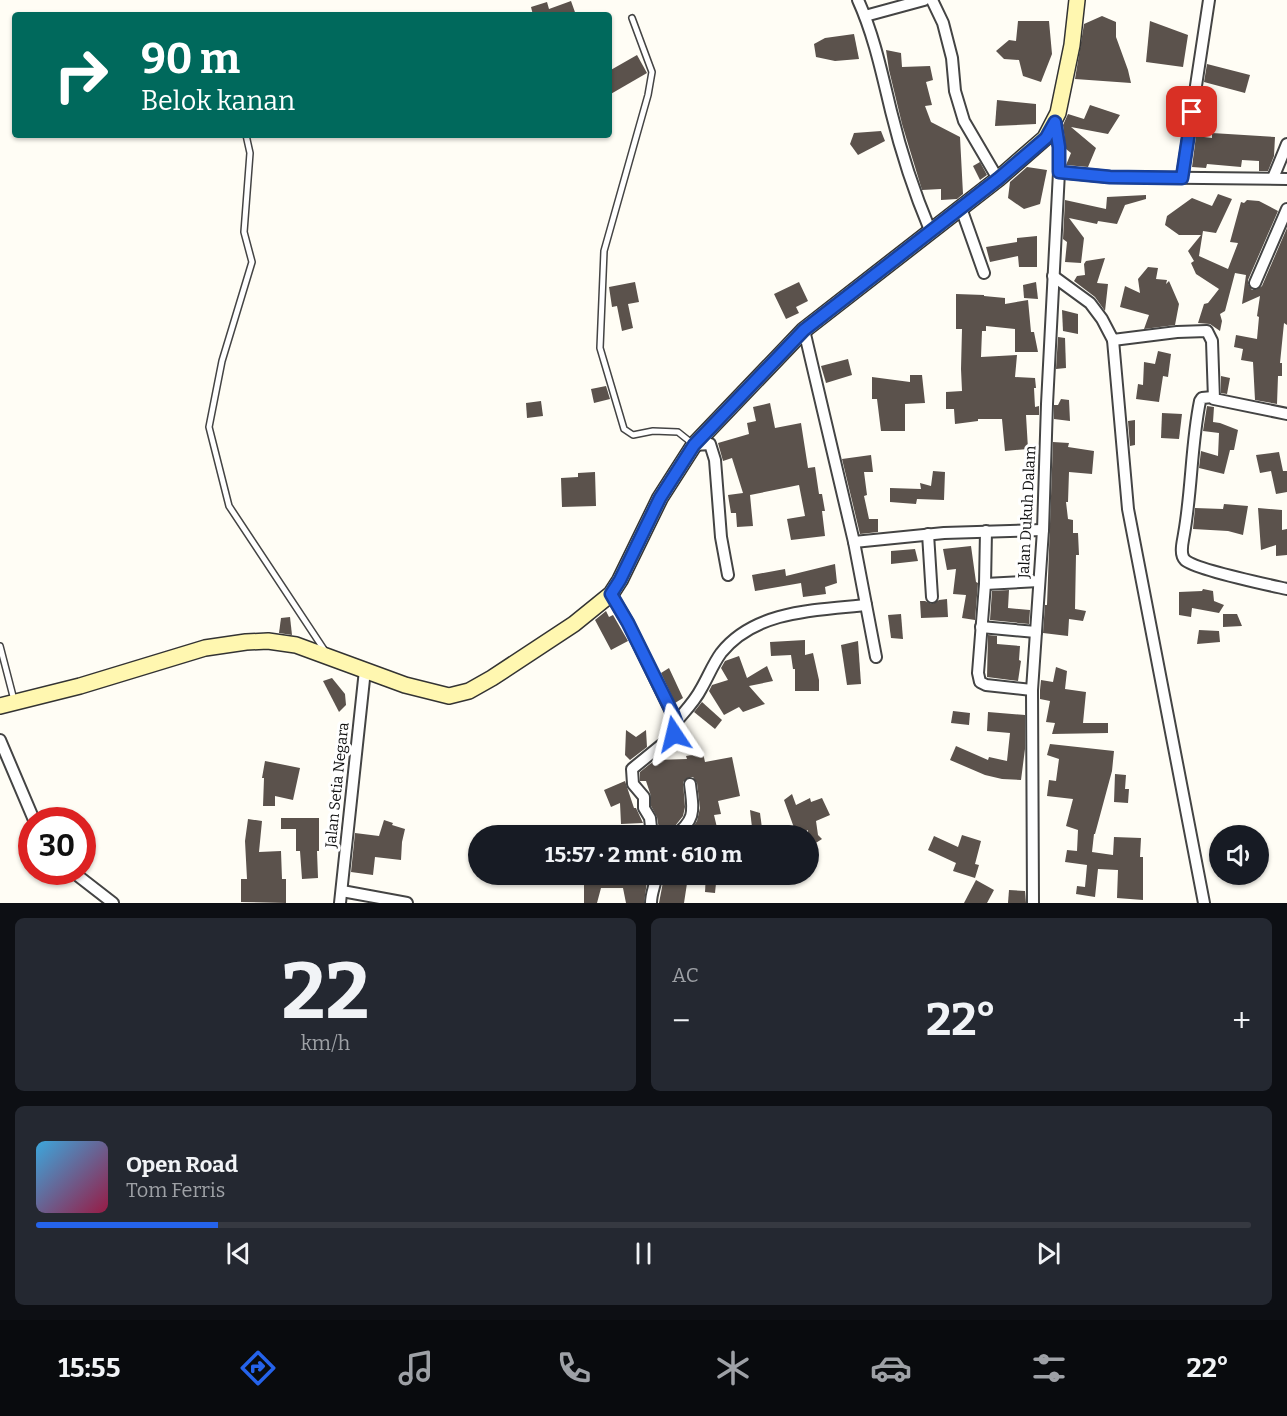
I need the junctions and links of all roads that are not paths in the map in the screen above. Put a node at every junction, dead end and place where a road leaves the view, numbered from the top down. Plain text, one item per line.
1 (858, 0) edge
2 (924, 0) edge
3 (932, 0) edge
4 (1077, 0) edge
5 (1209, 0) edge
6 (865, 16) junction
7 (632, 18) dead end
8 (1055, 122) junction
9 (247, 138) edge
10 (1287, 144) edge
11 (1059, 172) junction
12 (1182, 178) junction
13 (1273, 178) junction
14 (1287, 178) edge
15 (998, 179) junction
16 (961, 208) junction
17 (1287, 209) edge
18 (930, 230) junction
19 (984, 273) dead end
20 (1053, 276) junction
21 (1255, 283) dead end
22 (804, 330) junction
23 (1113, 340) junction
24 (1213, 397) junction
25 (1287, 414) edge
26 (694, 445) junction
27 (1043, 530) junction
28 (986, 531) junction
29 (927, 534) junction
30 (854, 542) junction
31 (728, 575) dead end
32 (1039, 581) junction
33 (985, 584) junction
34 (1287, 589) edge
35 (611, 594) junction
36 (932, 597) dead end
37 (866, 605) junction
38 (981, 627) junction
39 (1036, 632) junction
40 (0, 646) edge
41 (327, 655) junction
42 (876, 657) dead end
43 (365, 670) junction
44 (1032, 690) junction
45 (7, 704) edge
46 (676, 722) junction
47 (0, 740) edge
48 (690, 784) dead end
49 (28, 807) edge
50 (651, 825) edge
51 (688, 825) edge
52 (90, 885) edge
53 (654, 885) edge
54 (342, 891) junction
55 (113, 903) edge
56 (340, 903) edge
57 (407, 903) edge
58 (651, 903) edge
59 (1033, 903) edge
60 (1204, 903) edge

1 - 6 street
2 - 6 street
3 - 15 street
4 - 8 street
5 - 12 street
6 - 18 street
7 - 26 lane
8 - 11 street, Jalan Dukuh Dalam
8 - 15 street
9 - 41 lane
10 - 13 street
11 - 12 street
11 - 20 street, Jalan Dukuh Dalam
12 - 13 street
13 - 14 street
15 - 16 street
16 - 18 street
16 - 19 street
17 - 21 street
18 - 22 street
20 - 23 street
20 - 27 street, Jalan Dukuh Dalam
22 - 26 street
22 - 30 street
23 - 24 street
23 - 60 street
24 - 25 street
24 - 34 street
26 - 31 street
26 - 35 street
27 - 28 street
27 - 32 street, Jalan Dukuh Dalam
28 - 29 street
28 - 33 street
29 - 30 street
29 - 36 street
30 - 37 street
32 - 33 street
32 - 39 street, Jalan Dukuh Dalam
33 - 38 street
35 - 43 street
35 - 46 street
37 - 42 street
37 - 46 street
38 - 39 street
38 - 44 street
39 - 44 street, Jalan Dukuh Dalam
40 - 45 lane
41 - 43 street
41 - 45 street
43 - 54 street, Jalan Setia Negara
44 - 59 street, Jalan Dukuh Dalam
46 - 50 street
47 - 49 street
48 - 51 street
52 - 55 street
53 - 58 street
54 - 56 street, Jalan Setia Negara
54 - 57 street

